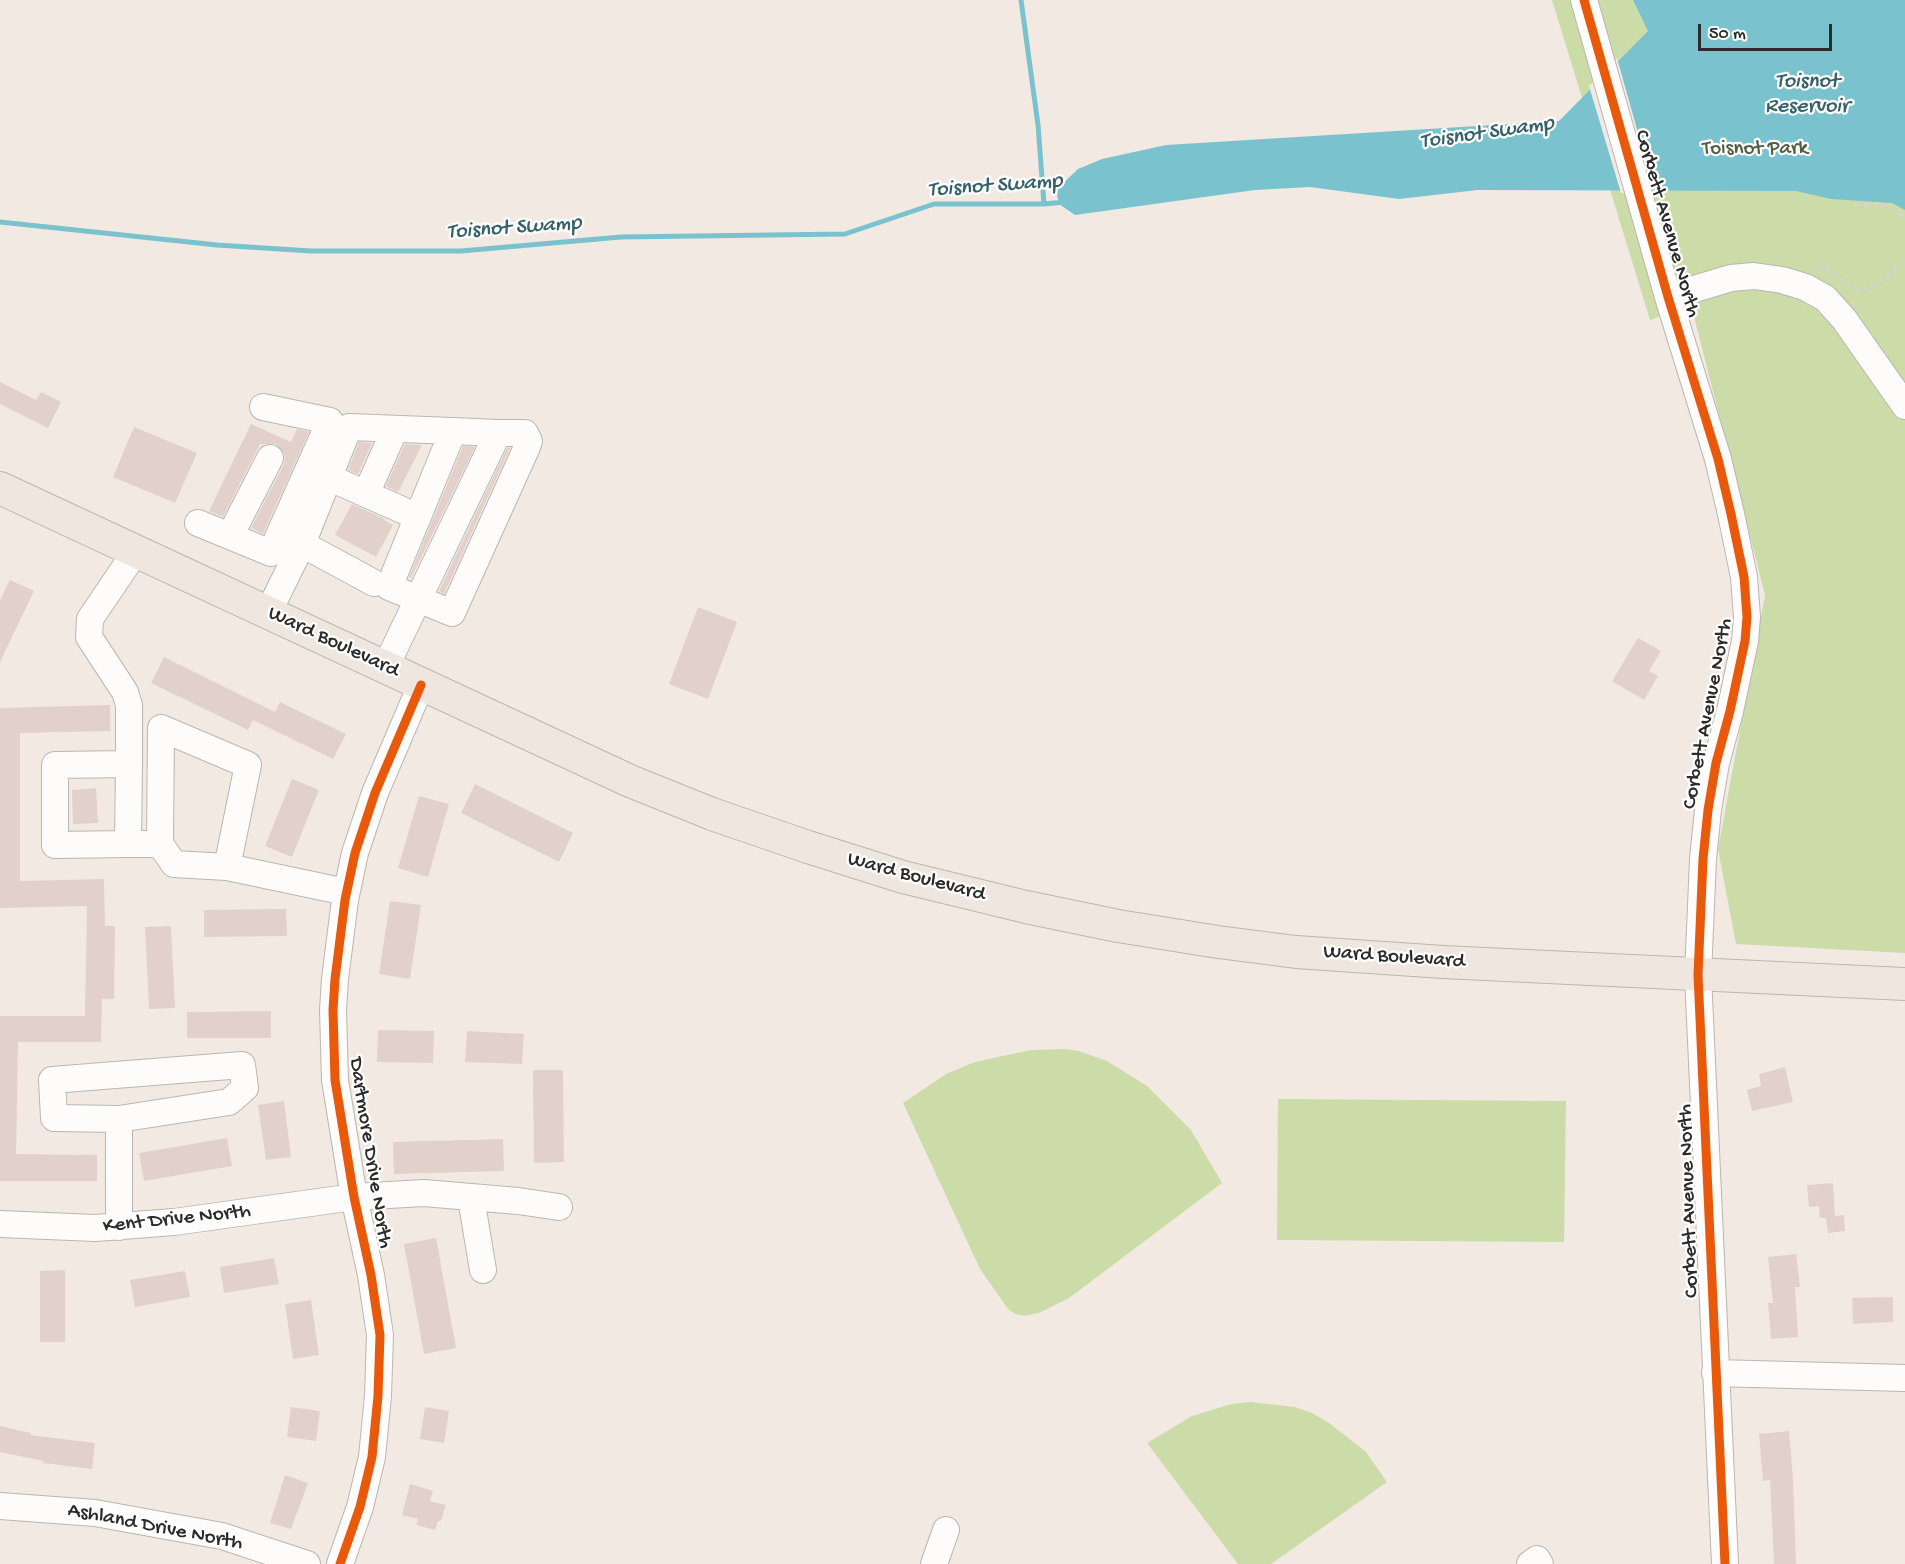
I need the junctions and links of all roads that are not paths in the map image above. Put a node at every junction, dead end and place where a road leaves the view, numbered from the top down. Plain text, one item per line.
1 (1584, 0) edge
2 (1668, 297) junction
3 (1905, 406) edge
4 (263, 407) dead end
5 (340, 424) junction
6 (395, 429) junction
7 (453, 431) junction
8 (498, 433) junction
9 (270, 458) dead end
10 (330, 478) junction
11 (0, 488) edge
12 (366, 494) junction
13 (418, 517) junction
14 (198, 523) dead end
15 (230, 536) junction
16 (302, 544) junction
17 (136, 551) junction
18 (374, 583) dead end
19 (420, 599) junction
20 (268, 613) junction
21 (385, 668) junction
22 (421, 685) junction
23 (129, 764) junction
24 (128, 844) junction
25 (160, 844) junction
26 (227, 867) junction
27 (346, 892) junction
28 (1698, 975) junction
29 (1905, 984) edge
30 (119, 1119) junction
31 (354, 1197) junction
32 (471, 1198) junction
33 (559, 1207) dead end
34 (0, 1224) edge
35 (119, 1227) junction
36 (483, 1270) dead end
37 (1715, 1373) junction
38 (1905, 1378) edge
39 (0, 1506) edge
40 (946, 1530) dead end
41 (308, 1564) edge
42 (340, 1564) edge
43 (934, 1564) edge
44 (1530, 1564) edge
45 (1540, 1564) edge
46 (1725, 1564) edge

1 - 2 street, Corbett Avenue North
2 - 3 street
2 - 28 street, Corbett Avenue North
4 - 5 street
5 - 6 street
5 - 10 street
5 - 15 street
6 - 7 street
6 - 12 street
7 - 8 street
7 - 13 street
8 - 19 street
8 - 19 street
9 - 15 street
10 - 12 street
10 - 16 street
11 - 17 main road, Ward Boulevard
12 - 13 street
13 - 19 street
14 - 15 street
16 - 18 street
16 - 20 street
17 - 20 main road, Ward Boulevard
17 - 23 street
19 - 21 street
20 - 21 main road, Ward Boulevard
21 - 22 main road, Ward Boulevard
22 - 27 street, Dartmore Drive North
22 - 28 main road, Ward Boulevard
23 - 24 street
23 - 24 street
24 - 25 street
25 - 26 street
25 - 26 street
26 - 27 street
27 - 31 street, Dartmore Drive North
28 - 29 main road, Ward Boulevard
28 - 37 street, Corbett Avenue North
30 - 30 street
30 - 35 street
31 - 32 street, Kent Drive North
31 - 35 street, Kent Drive North
31 - 42 street, Dartmore Drive North
32 - 33 street, Kent Drive North
32 - 36 street
34 - 35 street, Kent Drive North
37 - 38 street
37 - 46 street, Corbett Avenue North
39 - 41 street, Ashland Drive North
40 - 43 street
44 - 45 street

